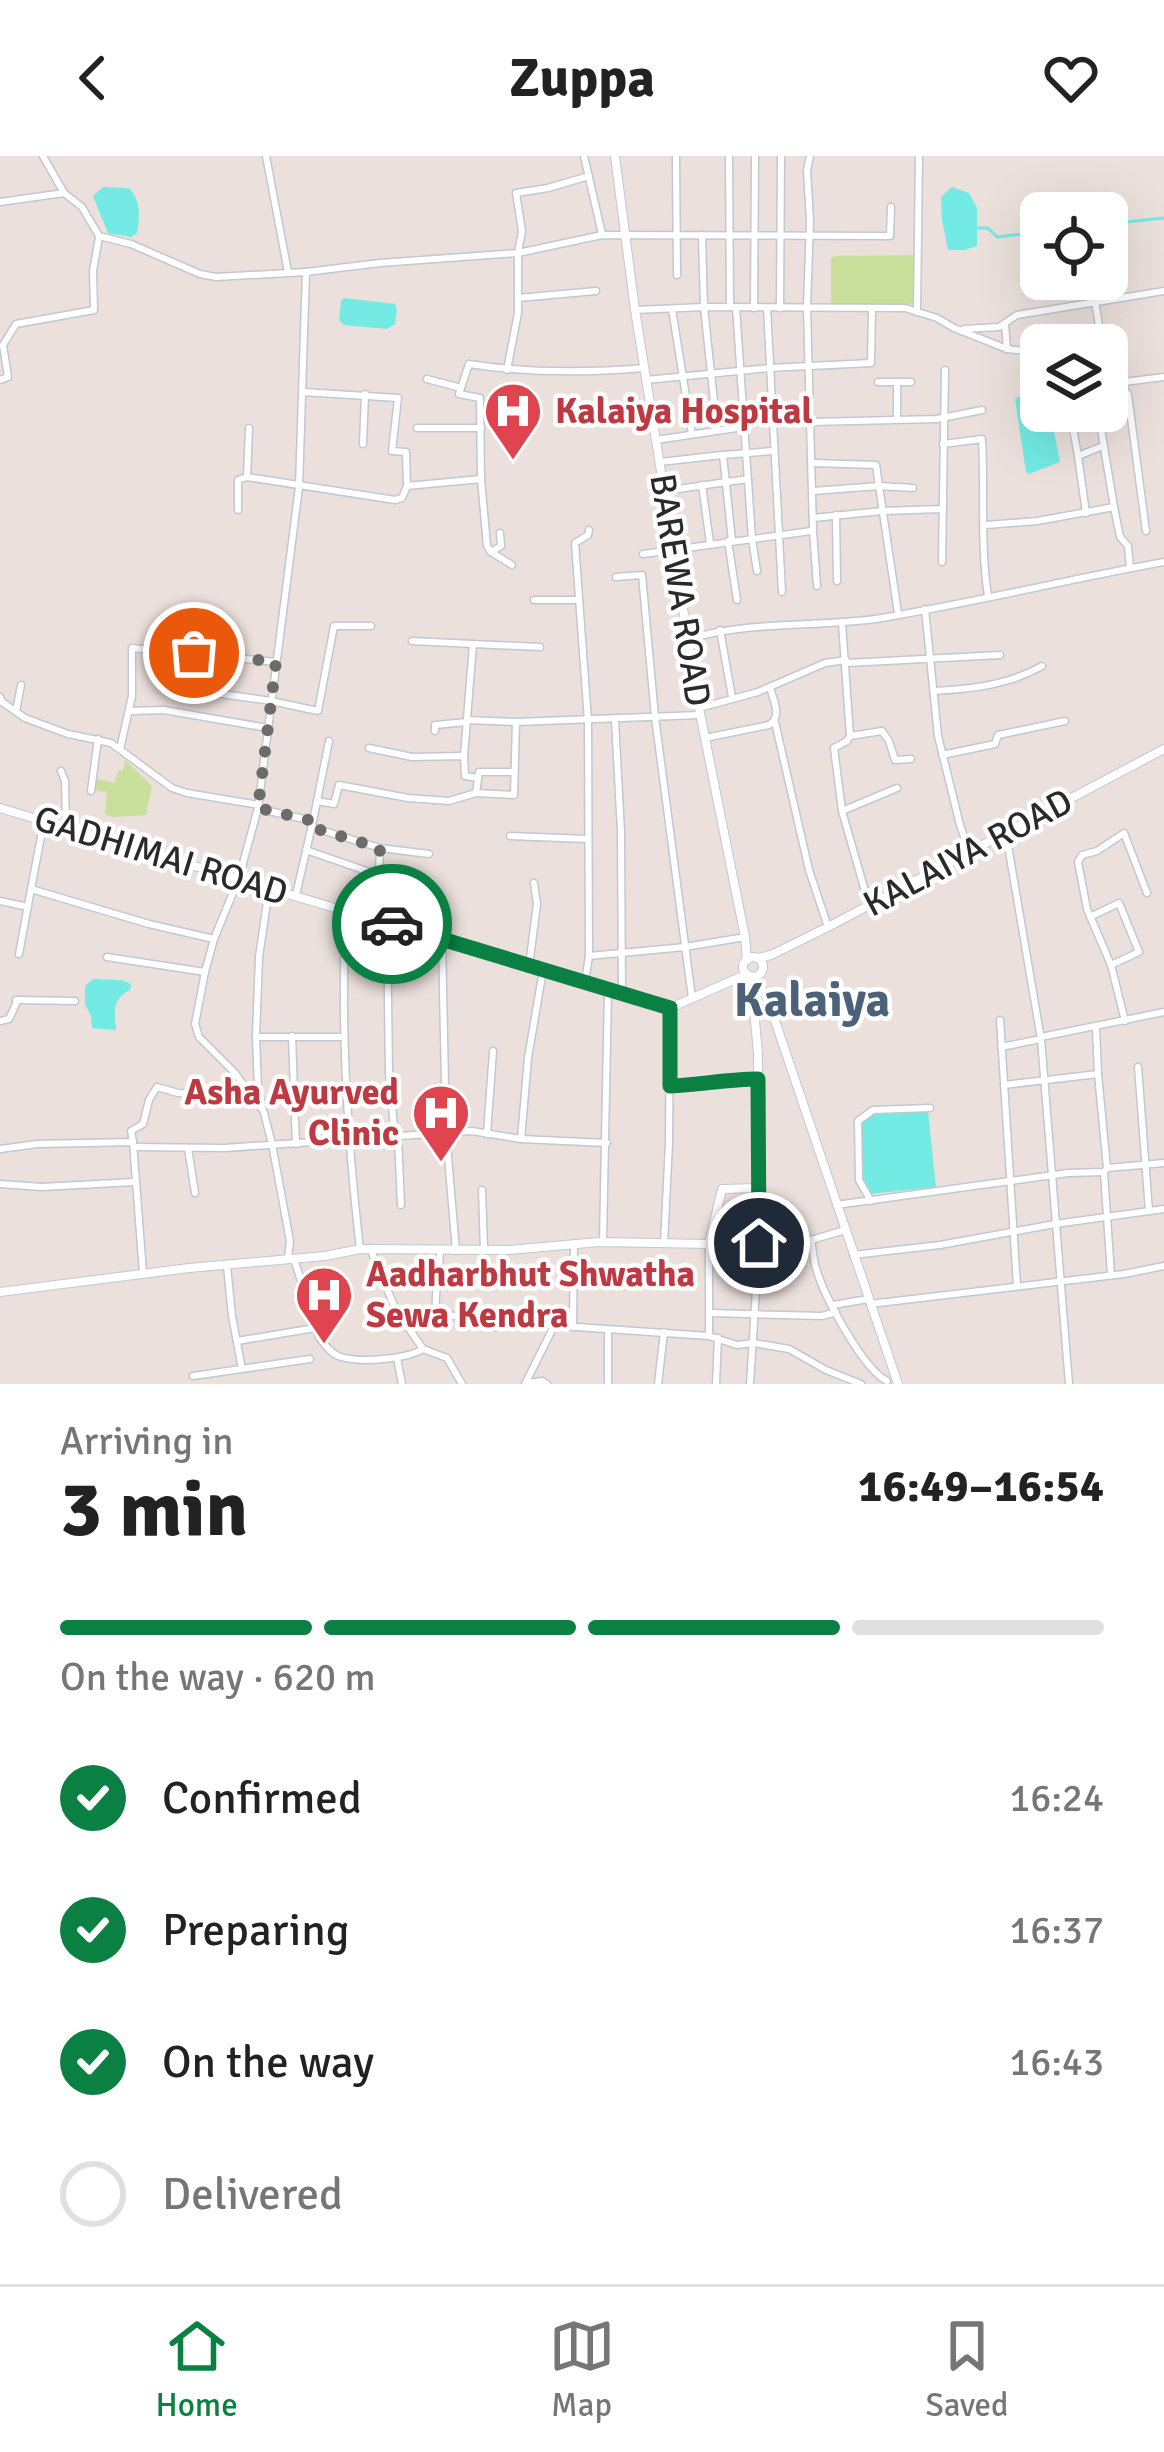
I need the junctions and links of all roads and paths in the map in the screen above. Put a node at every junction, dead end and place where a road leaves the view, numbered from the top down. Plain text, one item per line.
1 (43, 156) edge
2 (266, 156) edge
3 (584, 156) edge
4 (615, 156) edge
5 (676, 156) edge
6 (730, 156) edge
7 (755, 156) edge
8 (781, 156) edge
9 (810, 156) edge
10 (919, 156) edge
11 (589, 176) junction
12 (64, 193) junction
13 (0, 202) edge
14 (891, 207) dead end
15 (627, 234) junction
16 (755, 234) junction
17 (781, 234) junction
18 (602, 235) junction
19 (676, 235) junction
20 (702, 235) junction
21 (730, 235) junction
22 (808, 235) junction
23 (99, 236) junction
24 (518, 253) junction
25 (287, 272) junction
26 (306, 272) junction
27 (677, 275) dead end
28 (1164, 290) edge
29 (596, 291) dead end
30 (518, 298) junction
31 (1095, 301) junction
32 (704, 307) junction
33 (733, 307) junction
34 (754, 308) junction
35 (767, 308) junction
36 (780, 308) junction
37 (808, 308) junction
38 (872, 308) junction
39 (672, 309) junction
40 (635, 310) junction
41 (917, 312) junction
42 (1005, 324) junction
43 (1099, 324) edge
44 (961, 329) junction
45 (1007, 349) junction
46 (1020, 351) edge
47 (810, 366) junction
48 (644, 368) junction
49 (769, 368) junction
50 (507, 370) junction
51 (945, 370) dead end
52 (740, 371) junction
53 (710, 373) junction
54 (684, 374) junction
55 (1164, 377) edge
56 (427, 379) dead end
57 (0, 380) edge
58 (646, 380) junction
59 (1128, 381) edge
60 (878, 382) dead end
61 (897, 382) junction
62 (910, 382) dead end
63 (460, 388) junction
64 (303, 392) junction
65 (365, 394) junction
66 (1128, 394) edge
67 (982, 410) dead end
68 (944, 418) junction
69 (897, 420) junction
70 (810, 422) junction
71 (743, 427) junction
72 (248, 428) dead end
73 (417, 428) dead end
74 (481, 428) junction
75 (717, 430) junction
76 (1074, 432) edge
77 (1101, 432) edge
78 (692, 434) junction
79 (656, 440) junction
80 (362, 444) dead end
81 (943, 444) junction
82 (1103, 446) junction
83 (773, 451) junction
84 (746, 453) junction
85 (722, 455) junction
86 (1078, 456) junction
87 (660, 462) junction
88 (813, 464) junction
89 (247, 477) junction
90 (481, 479) junction
91 (748, 479) junction
92 (726, 481) junction
93 (702, 485) junction
94 (407, 486) junction
95 (878, 486) junction
96 (299, 487) junction
97 (913, 488) dead end
98 (664, 491) junction
99 (813, 491) junction
100 (1114, 507) junction
101 (944, 509) junction
102 (238, 510) dead end
103 (882, 511) junction
104 (1086, 513) junction
105 (836, 515) junction
106 (813, 518) junction
107 (986, 525) junction
108 (589, 530) dead end
109 (812, 530) junction
110 (1146, 531) dead end
111 (500, 533) dead end
112 (778, 535) junction
113 (752, 538) junction
114 (730, 541) junction
115 (710, 543) junction
116 (675, 550) junction
117 (491, 552) junction
118 (643, 554) dead end
119 (942, 562) dead end
120 (1164, 562) edge
121 (512, 565) dead end
122 (1130, 568) junction
123 (757, 571) dead end
124 (616, 577) dead end
125 (837, 581) dead end
126 (817, 586) dead end
127 (782, 592) dead end
128 (988, 596) junction
129 (534, 600) dead end
130 (737, 600) dead end
131 (579, 601) junction
132 (925, 609) junction
133 (898, 614) junction
134 (842, 622) junction
135 (371, 626) dead end
136 (721, 629) junction
137 (688, 640) junction
138 (412, 641) dead end
139 (472, 644) junction
140 (540, 646) dead end
141 (1000, 655) dead end
142 (931, 659) junction
143 (276, 662) junction
144 (846, 662) junction
145 (1042, 666) dead end
146 (21, 685) dead end
147 (770, 688) junction
148 (194, 690) dead end
149 (934, 691) junction
150 (0, 697) edge
151 (458, 697) dead end
152 (732, 697) junction
153 (469, 698) junction
154 (271, 701) junction
155 (699, 711) junction
156 (16, 712) junction
157 (128, 712) junction
158 (655, 717) junction
159 (615, 720) junction
160 (467, 721) junction
161 (588, 721) junction
162 (516, 722) junction
163 (775, 722) junction
164 (1065, 722) dead end
165 (268, 728) junction
166 (435, 731) dead end
167 (850, 736) junction
168 (705, 738) junction
169 (98, 740) junction
170 (329, 740) dead end
171 (120, 748) junction
172 (368, 748) dead end
173 (1164, 749) edge
174 (942, 754) junction
175 (464, 756) junction
176 (911, 759) dead end
177 (61, 772) dead end
178 (514, 772) junction
179 (478, 778) junction
180 (897, 788) dead end
181 (91, 790) dead end
182 (476, 793) junction
183 (317, 801) junction
184 (259, 806) junction
185 (0, 808) edge
186 (842, 811) junction
187 (44, 821) junction
188 (312, 824) junction
189 (66, 827) junction
190 (1006, 834) junction
191 (509, 836) dead end
192 (587, 839) junction
193 (380, 848) junction
194 (306, 850) junction
195 (970, 853) junction
196 (429, 854) dead end
197 (378, 875) junction
198 (239, 878) junction
199 (534, 883) dead end
200 (419, 884) dead end
201 (269, 889) junction
202 (32, 890) junction
203 (1147, 893) dead end
204 (296, 896) junction
205 (0, 901) edge
206 (869, 905) junction
207 (28, 907) junction
208 (346, 912) junction
209 (1090, 917) junction
210 (376, 919) junction
211 (387, 923) junction
212 (828, 927) junction
213 (746, 937) junction
214 (214, 939) junction
215 (442, 940) junction
216 (685, 947) junction
217 (623, 952) junction
218 (19, 954) dead end
219 (589, 956) junction
220 (107, 957) dead end
221 (1111, 965) junction
222 (529, 966) junction
223 (753, 966) junction
224 (543, 970) junction
225 (205, 972) junction
226 (585, 982) junction
227 (608, 991) junction
228 (622, 995) junction
229 (693, 1000) junction
230 (75, 1001) dead end
231 (670, 1008) junction
232 (1164, 1012) edge
233 (1000, 1020) dead end
234 (0, 1021) edge
235 (1125, 1022) junction
236 (1096, 1028) junction
237 (256, 1036) junction
238 (292, 1036) junction
239 (344, 1036) junction
240 (1041, 1038) junction
241 (1001, 1047) junction
242 (493, 1051) dead end
243 (1138, 1067) dead end
244 (1098, 1073) junction
245 (758, 1079) junction
246 (1043, 1079) junction
247 (1003, 1085) junction
248 (670, 1086) junction
249 (212, 1094) dead end
250 (262, 1108) junction
251 (930, 1108) dead end
252 (446, 1133) junction
253 (488, 1134) junction
254 (397, 1138) junction
255 (521, 1138) junction
256 (349, 1141) junction
257 (607, 1143) junction
258 (134, 1144) junction
259 (272, 1144) junction
260 (296, 1144) junction
261 (188, 1148) junction
262 (0, 1149) edge
263 (1164, 1163) edge
264 (1146, 1165) junction
265 (1106, 1170) junction
266 (1052, 1176) junction
267 (1010, 1181) junction
268 (134, 1182) junction
269 (0, 1184) edge
270 (758, 1188) junction
271 (482, 1190) dead end
272 (195, 1193) dead end
273 (871, 1201) junction
274 (400, 1205) dead end
275 (836, 1205) junction
276 (1164, 1209) edge
277 (1149, 1211) junction
278 (1107, 1216) junction
279 (1055, 1224) junction
280 (845, 1230) junction
281 (1014, 1232) junction
282 (811, 1240) junction
283 (603, 1242) junction
284 (664, 1243) junction
285 (759, 1243) junction
286 (574, 1244) junction
287 (709, 1244) junction
288 (365, 1249) junction
289 (440, 1250) junction
290 (484, 1250) junction
291 (456, 1251) junction
292 (853, 1255) junction
293 (291, 1259) junction
294 (227, 1266) junction
295 (1164, 1266) edge
296 (143, 1273) junction
297 (1111, 1275) junction
298 (1061, 1282) junction
299 (1017, 1286) junction
300 (0, 1292) edge
301 (869, 1301) junction
302 (835, 1309) junction
303 (710, 1313) junction
304 (755, 1314) junction
305 (554, 1326) junction
306 (573, 1327) junction
307 (315, 1328) junction
308 (608, 1330) junction
309 (664, 1332) junction
310 (714, 1337) junction
311 (237, 1341) junction
312 (754, 1342) junction
313 (423, 1349) junction
314 (397, 1358) junction
315 (310, 1359) dead end
316 (242, 1370) junction
317 (826, 1370) junction
318 (193, 1376) dead end
319 (888, 1379) edge
320 (821, 1383) edge
321 (402, 1384) edge
322 (462, 1384) edge
323 (526, 1384) edge
324 (547, 1384) edge
325 (608, 1384) edge
326 (658, 1384) edge
327 (716, 1384) edge
328 (749, 1384) edge
329 (861, 1384) edge
330 (898, 1384) edge
331 (1069, 1384) edge

1 - 12 street
2 - 25 street
3 - 11 street
4 - 15 street, BAREWA ROAD
5 - 19 street
6 - 21 street
7 - 16 street
8 - 17 street
9 - 22 street
10 - 41 street
11 - 18 street
11 - 24 street
12 - 13 street
12 - 23 street
14 - 22 street
15 - 18 street
15 - 19 street
15 - 40 street, BAREWA ROAD
16 - 17 street
16 - 21 street
16 - 34 street
17 - 22 street
17 - 36 street
18 - 24 street
19 - 20 street
19 - 27 street
20 - 21 street
20 - 32 street
21 - 33 street
22 - 37 street
23 - 25 street
23 - 57 street
24 - 26 street
24 - 30 street
25 - 26 street
26 - 64 street
28 - 31 street
29 - 30 street
30 - 50 street
31 - 42 street
31 - 43 street
32 - 33 street
32 - 39 street
32 - 53 street
33 - 34 street
33 - 52 street
34 - 35 street
35 - 36 street
35 - 49 street
36 - 37 street
37 - 38 street
37 - 47 street
38 - 41 street
38 - 47 street
39 - 40 street
39 - 54 street
40 - 48 street, BAREWA ROAD
41 - 44 street
42 - 44 street
42 - 45 street
44 - 45 street
45 - 46 street
47 - 49 street
47 - 70 street
48 - 50 street
48 - 58 street, BAREWA ROAD
49 - 52 street
49 - 83 street
50 - 63 street
51 - 68 street
52 - 53 street
52 - 71 street
53 - 54 street
53 - 75 street
54 - 58 street
54 - 78 street
55 - 59 street
56 - 63 street
58 - 79 street, BAREWA ROAD
60 - 61 street
61 - 62 street
61 - 69 street
63 - 74 street
64 - 65 street
64 - 96 street
65 - 80 street
65 - 94 street
66 - 110 street
67 - 68 street
68 - 69 street
68 - 81 street
69 - 70 street
70 - 88 street
71 - 75 street
71 - 84 street
72 - 89 street
73 - 74 street
74 - 90 street
75 - 78 street
76 - 86 street
77 - 82 street
78 - 79 street
79 - 87 street, BAREWA ROAD
81 - 101 street
81 - 107 street
82 - 86 street
82 - 100 street
83 - 84 street
83 - 112 street
84 - 85 street
84 - 91 street
85 - 87 street
85 - 92 street
86 - 104 street
87 - 98 street, BAREWA ROAD
88 - 95 street
88 - 99 street
89 - 96 street
89 - 102 street
90 - 94 street
90 - 117 street
91 - 92 street
91 - 113 street
92 - 93 street
92 - 114 street
93 - 98 street
93 - 115 street
94 - 96 street
95 - 97 street
95 - 99 street
95 - 103 street
96 - 143 street
98 - 116 street, BAREWA ROAD
99 - 106 street
100 - 104 street
100 - 122 street
101 - 103 street
101 - 119 street
103 - 105 street
103 - 133 street
104 - 107 street
105 - 106 street
105 - 125 street
106 - 109 street
107 - 128 street
108 - 131 street
109 - 112 street
109 - 126 street
111 - 117 street
112 - 113 street
112 - 127 street
113 - 114 street
113 - 123 street
114 - 115 street
114 - 130 street
115 - 116 street
116 - 118 street
116 - 137 street, BAREWA ROAD
117 - 121 street
120 - 122 street
122 - 128 street
124 - 158 street
128 - 132 street
129 - 131 street
131 - 161 street
132 - 133 street
132 - 142 street
133 - 134 street
134 - 136 street
134 - 144 street
135 - 154 street
136 - 137 street
136 - 152 street
137 - 155 street, BAREWA ROAD
138 - 139 street
139 - 140 street
139 - 153 street
141 - 142 street
142 - 144 street
142 - 149 street
143 - 154 street
143 - 157 street
144 - 147 street
144 - 167 street
145 - 149 street
146 - 156 street
147 - 152 street
147 - 163 street
148 - 154 street
149 - 174 street
150 - 156 street
151 - 153 street
152 - 155 street
153 - 160 street
154 - 165 street
155 - 158 street
155 - 168 street, BAREWA ROAD
156 - 169 street
157 - 165 street
157 - 171 street
158 - 159 street
158 - 216 street
159 - 161 street
159 - 217 street
160 - 162 street
160 - 166 street
160 - 175 street
161 - 162 street
161 - 192 street
162 - 178 street
163 - 168 street
163 - 212 street
164 - 174 street
165 - 184 street
167 - 176 street
167 - 186 street
168 - 213 street, BAREWA ROAD
169 - 171 street
169 - 181 street
170 - 183 street
171 - 184 street
172 - 175 street
173 - 190 street, KALAIYA ROAD
174 - 195 street
175 - 179 street
177 - 189 street
178 - 179 street
178 - 182 street
179 - 182 street
180 - 186 street
182 - 183 street
183 - 188 street
184 - 188 street
184 - 198 street
185 - 187 street, GADHIMAI ROAD
186 - 206 street
187 - 189 street, GADHIMAI ROAD
187 - 202 street
188 - 193 street
188 - 194 street
189 - 198 street, GADHIMAI ROAD
190 - 195 street, KALAIYA ROAD
190 - 240 street
191 - 192 street
192 - 219 street
193 - 196 street
193 - 197 street
194 - 197 street
194 - 204 street
195 - 206 street, KALAIYA ROAD
197 - 200 street
197 - 210 street
198 - 201 street, GADHIMAI ROAD
198 - 214 street
199 - 222 street
201 - 204 street, GADHIMAI ROAD
201 - 237 street
202 - 207 street
202 - 214 street
203 - 209 street
204 - 208 street, GADHIMAI ROAD
205 - 207 street
206 - 212 street, KALAIYA ROAD
207 - 218 street
208 - 210 street, GADHIMAI ROAD
208 - 239 street
209 - 221 street
209 - 221 street
210 - 211 street, GADHIMAI ROAD
211 - 215 street, GADHIMAI ROAD
211 - 254 street
212 - 223 street, KALAIYA ROAD
213 - 216 street
213 - 223 street, BAREWA ROAD
214 - 225 street
215 - 222 street, GADHIMAI ROAD
215 - 252 street
216 - 217 street
216 - 229 street
217 - 219 street
217 - 228 street
219 - 226 street
220 - 225 street
221 - 235 street
222 - 224 street, GADHIMAI ROAD
223 - 229 street, KALAIYA ROAD
223 - 245 street
223 - 275 street
224 - 226 street, GADHIMAI ROAD
224 - 255 street
225 - 250 street
226 - 227 street, GADHIMAI ROAD
227 - 228 street, GADHIMAI ROAD
227 - 257 street
228 - 231 street, GADHIMAI ROAD
229 - 231 street
230 - 234 street
231 - 248 street
232 - 235 street
233 - 241 street
235 - 236 street
236 - 240 street
236 - 244 street
237 - 238 street
237 - 250 street
238 - 239 street
238 - 260 street
239 - 256 street
240 - 241 street
240 - 246 street
241 - 247 street
242 - 253 street
243 - 264 street
244 - 246 street
244 - 265 street
245 - 248 street
245 - 270 street
246 - 247 street
246 - 266 street
247 - 267 street
248 - 284 street
249 - 258 street
250 - 259 street
251 - 273 street
252 - 253 street
252 - 254 street
252 - 291 street
253 - 255 street
254 - 256 street
254 - 274 street
255 - 257 street
256 - 260 street
256 - 288 street
257 - 283 street
258 - 261 street
258 - 262 street
258 - 268 street
259 - 260 street
259 - 261 street
259 - 293 street
261 - 272 street
263 - 264 street
264 - 265 street
264 - 277 street
265 - 266 street
265 - 278 street
266 - 267 street
266 - 279 street
267 - 273 street
267 - 281 street
268 - 269 street
268 - 296 street
270 - 285 street
270 - 287 street
271 - 290 street
273 - 275 street
275 - 280 street
276 - 277 street
277 - 278 street
278 - 279 street
278 - 297 street
279 - 281 street
279 - 298 street
280 - 282 street
280 - 292 street
281 - 292 street
281 - 299 street
282 - 285 street
282 - 302 street
283 - 284 street
283 - 286 street
284 - 287 street
285 - 304 street
286 - 290 street
286 - 306 street
287 - 303 street
288 - 289 street
288 - 293 street
288 - 313 street
289 - 291 street
289 - 305 street
290 - 291 street
292 - 301 street
293 - 294 street
293 - 307 street
294 - 296 street
294 - 311 street
295 - 297 street
296 - 300 street
297 - 298 street
298 - 299 street
298 - 331 street
299 - 301 street
301 - 302 street
301 - 319 street
302 - 304 street
302 - 319 street
303 - 304 street
303 - 310 street
304 - 312 street
305 - 306 street
305 - 323 street
306 - 308 street
307 - 311 street
307 - 314 street
308 - 309 street
308 - 325 street
309 - 310 street
309 - 326 street
310 - 312 street
310 - 327 street
311 - 316 street
312 - 317 street
312 - 328 street
313 - 314 street
313 - 322 street
314 - 321 street
315 - 316 street
316 - 318 street
317 - 320 street
317 - 329 street
319 - 330 street
323 - 324 street

